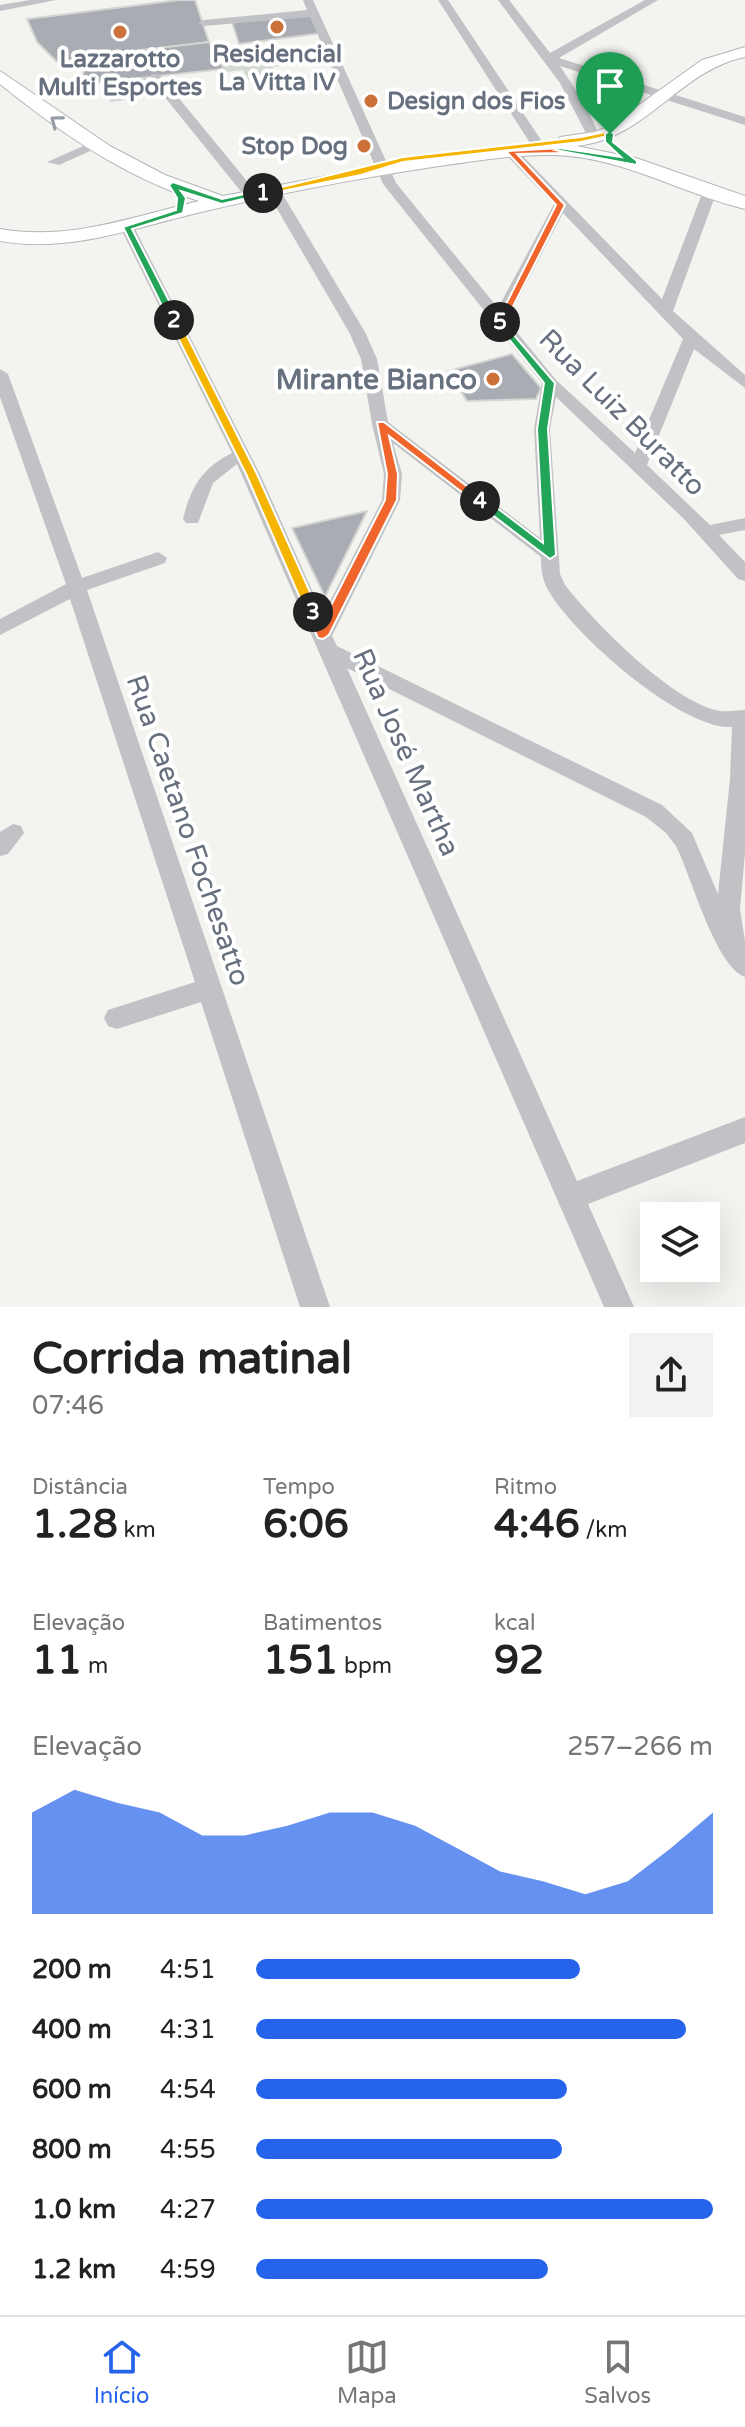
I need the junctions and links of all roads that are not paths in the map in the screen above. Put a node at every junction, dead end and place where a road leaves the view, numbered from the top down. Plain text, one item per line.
1 (51, 0) edge
2 (308, 0) edge
3 (443, 0) edge
4 (503, 0) edge
5 (653, 0) edge
6 (0, 8) edge
7 (313, 13) junction
8 (204, 23) dead end
9 (745, 52) edge
10 (549, 59) junction
11 (0, 76) edge
12 (155, 77) dead end
13 (663, 95) junction
14 (588, 119) junction
15 (745, 121) edge
16 (607, 134) junction
17 (537, 143) junction
18 (93, 147) junction
19 (510, 151) junction
20 (54, 162) dead end
21 (634, 163) junction
22 (381, 166) junction
23 (173, 185) junction
24 (710, 191) junction
25 (264, 195) junction
26 (222, 202) junction
27 (745, 203) edge
28 (560, 205) junction
29 (180, 211) junction
30 (139, 226) junction
31 (0, 235) edge
32 (50, 240) junction
33 (0, 251) edge
34 (665, 312) junction
35 (499, 321) junction
36 (691, 338) junction
37 (1, 381) edge
38 (550, 383) junction
39 (745, 383) edge
40 (380, 424) junction
41 (241, 455) junction
42 (638, 467) junction
43 (192, 519) dead end
44 (745, 524) edge
45 (705, 532) junction
46 (550, 555) junction
47 (158, 558) dead end
48 (745, 574) edge
49 (76, 587) junction
50 (0, 628) edge
51 (326, 643) junction
52 (744, 718) edge
53 (740, 956) edge
54 (211, 988) junction
55 (117, 1018) dead end
56 (745, 1130) edge
57 (571, 1197) junction
58 (315, 1307) edge
59 (619, 1307) edge

1 - 6 street
2 - 7 street, Rua Luiz Buratto
3 - 17 street
4 - 10 street
5 - 10 street
7 - 8 street
7 - 22 street, Rua Luiz Buratto
9 - 13 main road
10 - 13 street
10 - 14 street
18 -> 11 main road
12 - 25 street
13 - 15 street
13 - 16 main road
14 - 16 street
14 - 16 street
16 - 17 main road
16 - 21 main road
17 - 22 main road
18 - 20 street
18 - 23 main road
19 - 21 main road
19 - 22 main road
19 - 28 street
21 - 24 main road
22 - 25 main road
22 - 35 street, Rua Luiz Buratto
23 - 26 main road
23 - 29 main road
24 - 27 main road
24 - 34 street
25 - 26 main road
25 - 30 main road
25 - 40 street
26 - 29 main road
28 - 34 street
28 - 35 street
29 - 30 main road
30 - 32 main road
30 - 41 street, Rua José Martha
31 - 32 main road
32 - 33 main road
34 - 36 street
35 - 38 street, Rua Luiz Buratto
36 - 39 street
36 - 42 street
37 - 49 street, Rua Caetano Fochesatto
38 - 42 street, Rua Luiz Buratto
38 - 46 street
40 - 46 street
40 - 51 street
41 - 43 street
41 - 51 street, Rua José Martha
42 - 45 street, Rua Luiz Buratto
44 - 45 street
45 - 48 street, Rua Luiz Buratto
46 - 52 street
47 - 49 street
49 - 50 street
49 - 54 street, Rua Caetano Fochesatto
51 - 53 street
51 - 57 street, Rua José Martha
52 - 53 street
54 - 55 street
54 - 58 street, Rua Caetano Fochesatto
56 - 57 street
57 - 59 street, Rua José Martha

